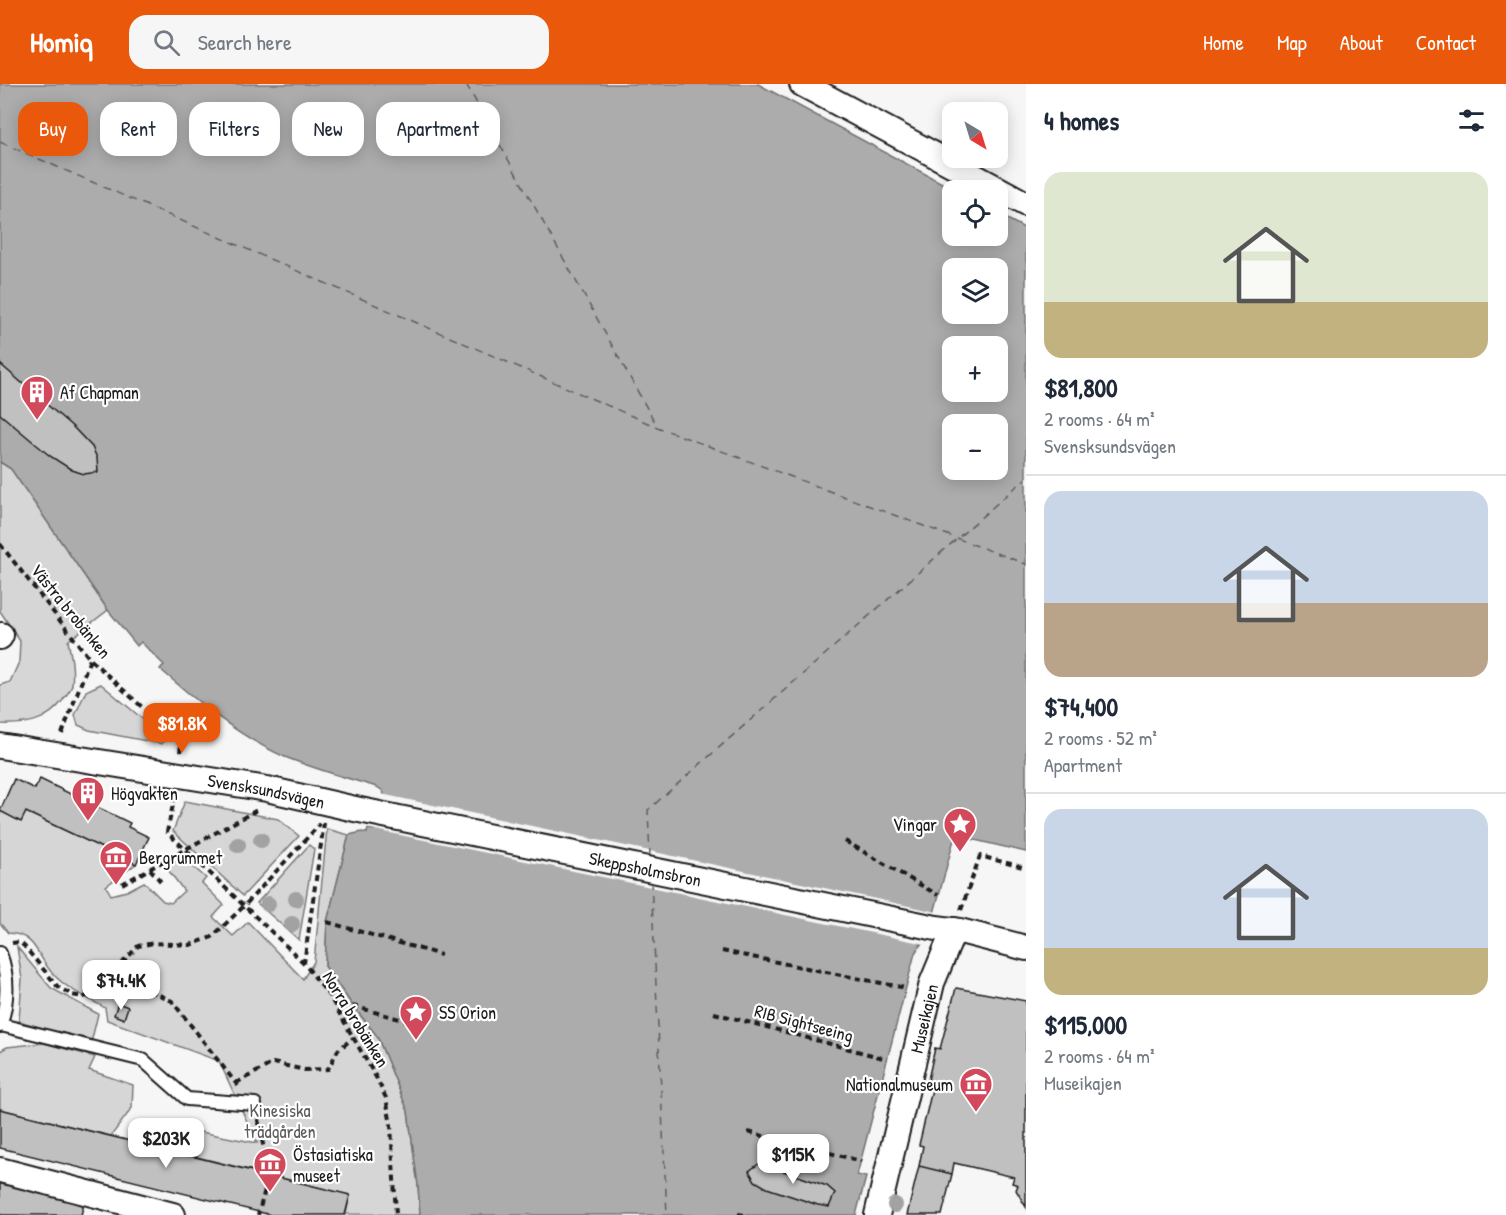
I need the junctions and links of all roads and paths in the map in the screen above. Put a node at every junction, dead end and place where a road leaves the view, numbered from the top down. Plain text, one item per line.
1 (802, 84) edge
2 (1026, 204) edge
3 (0, 544) edge
4 (90, 659) junction
5 (0, 746) edge
6 (54, 754) junction
7 (180, 775) junction
8 (263, 807) dead end
9 (355, 808) joint
10 (845, 841) dead end
11 (184, 849) junction
12 (1026, 868) edge
13 (150, 869) junction
14 (122, 884) dead end
15 (163, 884) dead end
16 (938, 895) dead end
17 (244, 906) junction
18 (327, 922) dead end
19 (950, 925) junction
20 (10, 943) dead end
21 (1026, 948) edge
22 (722, 951) dead end
23 (0, 953) edge
24 (441, 955) dead end
25 (304, 963) junction
26 (110, 978) junction
27 (906, 988) dead end
28 (353, 1006) dead end
29 (714, 1013) dead end
30 (0, 1026) edge
31 (425, 1026) dead end
32 (353, 1038) junction
33 (887, 1059) dead end
34 (236, 1083) junction
35 (255, 1104) junction
36 (748, 1132) dead end
37 (861, 1161) dead end
38 (0, 1170) edge
39 (738, 1214) edge
40 (173, 1215) edge
41 (258, 1215) edge
42 (396, 1215) edge
43 (744, 1215) edge
44 (878, 1215) edge

1 - 2 street
3 - 4 path, Västra brobänken
4 - 6 path
4 - 7 path, Västra brobänken
5 - 6 street, Svensksundsvägen
6 - 7 street, Svensksundsvägen
7 - 9 street, Svensksundsvägen
7 - 11 path, Västra brobänken
8 - 11 path
9 - 19 street, Skeppsholmsbron
10 - 16 path
11 - 13 path
11 - 17 path
12 - 19 path
13 - 14 path
13 - 15 path
17 - 25 path
17 - 25 path, Norra brobänken
17 - 26 path
18 - 24 path
19 - 21 street, Skeppsholmsbron
19 - 44 street, Museikajen
20 - 26 path
22 - 27 path
23 - 30 lane
25 - 32 path, Norra brobänken
26 - 34 path
28 - 31 path
29 - 33 path, RIB Sightseeing
30 - 35 lane
32 - 34 path
32 - 42 path, Norra brobänken
34 - 35 path
35 - 41 path
36 - 37 path
38 - 40 street
39 - 43 path

